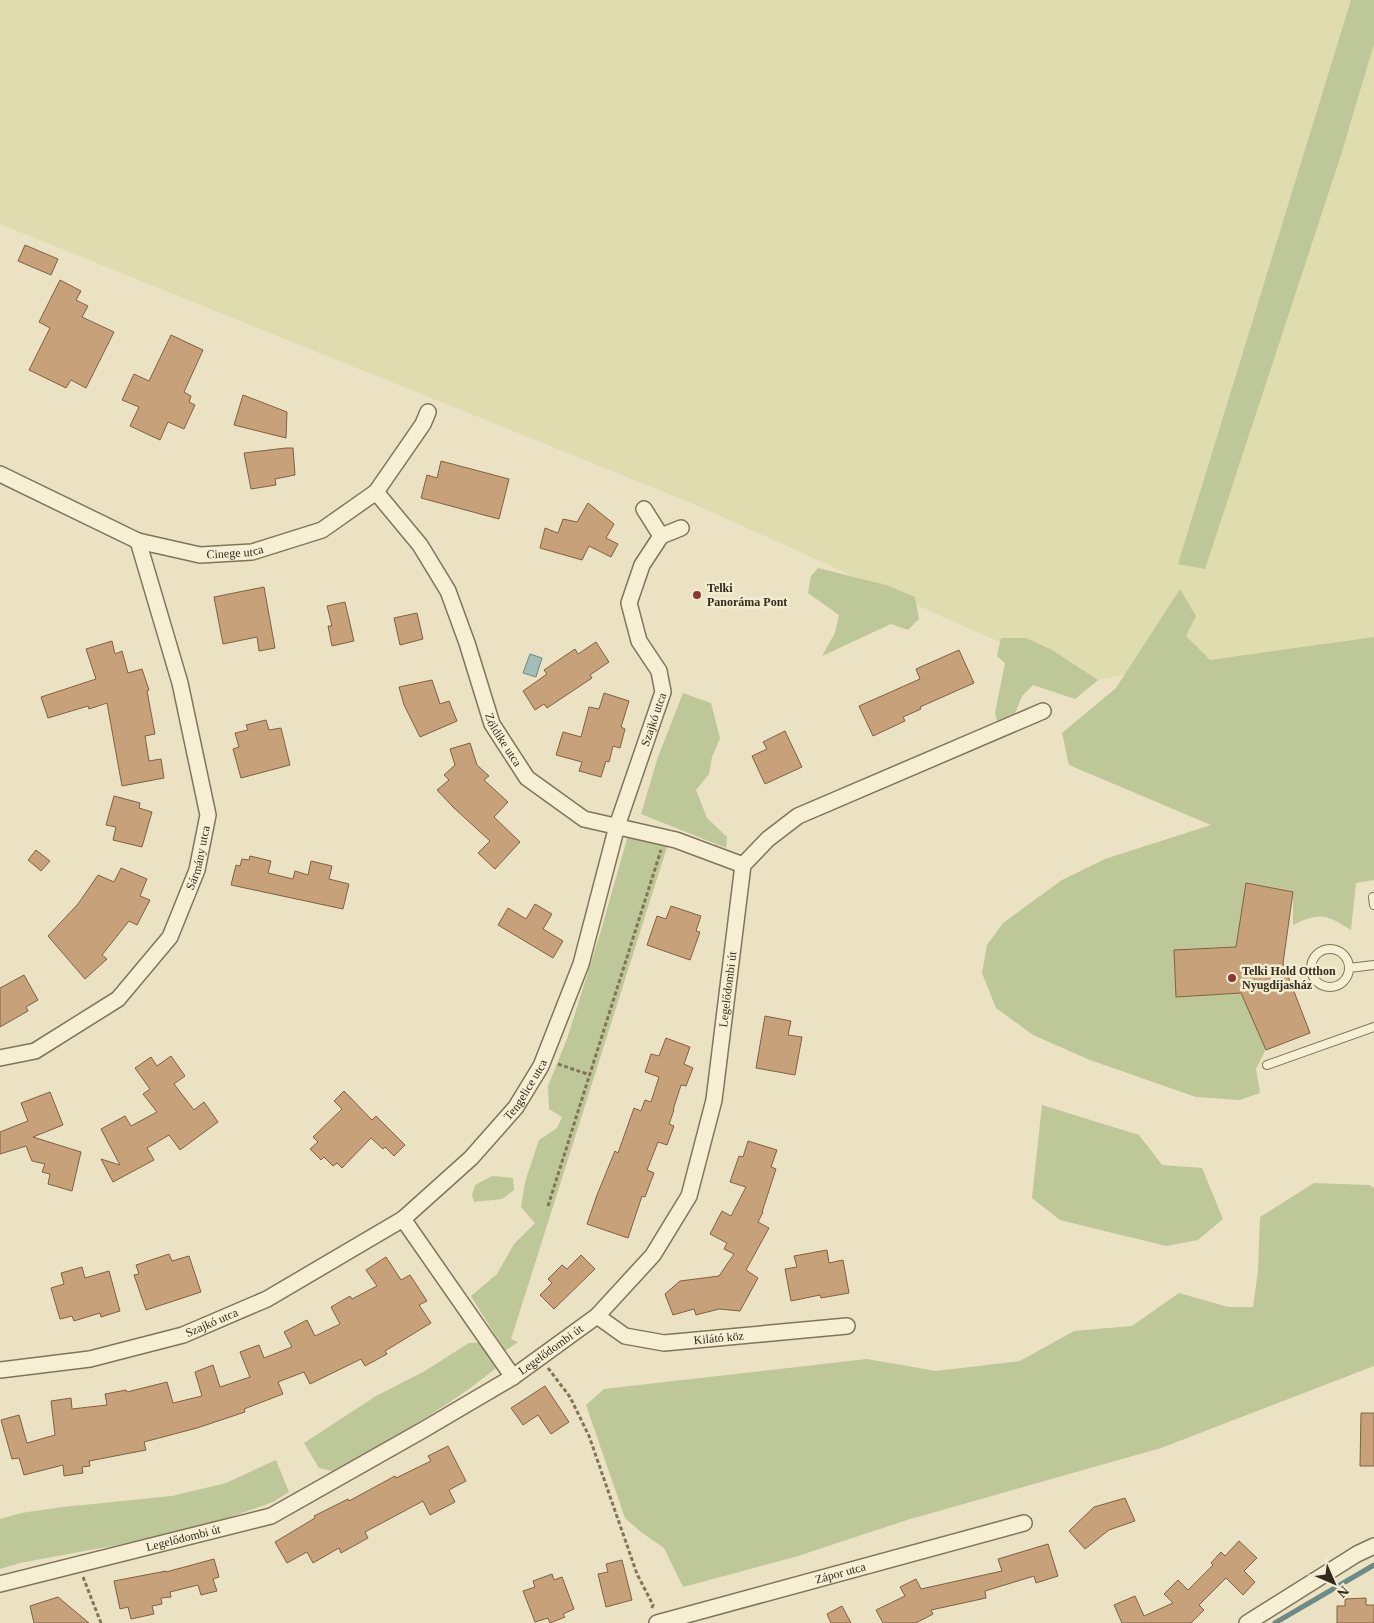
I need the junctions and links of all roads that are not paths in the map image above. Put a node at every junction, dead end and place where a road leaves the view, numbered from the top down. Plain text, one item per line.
1 (428, 412) dead end
2 (0, 474) edge
3 (376, 492) junction
4 (644, 509) dead end
5 (681, 528) dead end
6 (661, 536) junction
7 (138, 541) junction
8 (1043, 711) dead end
9 (617, 826) junction
10 (743, 865) junction
11 (1374, 965) edge
12 (1349, 968) junction
13 (1374, 1027) edge
14 (0, 1058) edge
15 (1267, 1065) dead end
16 (403, 1219) junction
17 (598, 1316) junction
18 (847, 1326) dead end
19 (0, 1370) edge
20 (513, 1376) junction
21 (1024, 1523) dead end
22 (1374, 1546) edge
23 (0, 1584) edge
24 (653, 1618) edge
25 (1247, 1623) edge

1 - 3 street, Cinege utca
2 - 7 street, Cinege utca
3 - 7 street, Cinege utca
3 - 9 street, Zöldike utca
4 - 6 street
5 - 6 street
6 - 9 street, Szajkó utca
7 - 14 street, Sármány utca
8 - 10 street
9 - 10 street, Zöldike utca
9 - 16 street, Tengelice utca
10 - 17 street, Legelődombi út
11 - 12 lane
12 - 12 lane
13 - 15 lane
16 - 19 street, Szajkó utca
16 - 20 street, Legelődombi út
17 - 18 street, Kilátó köz
17 - 20 street, Legelődombi út
20 - 23 street, Legelődombi út
21 - 24 street, Zápor utca
22 - 25 street

